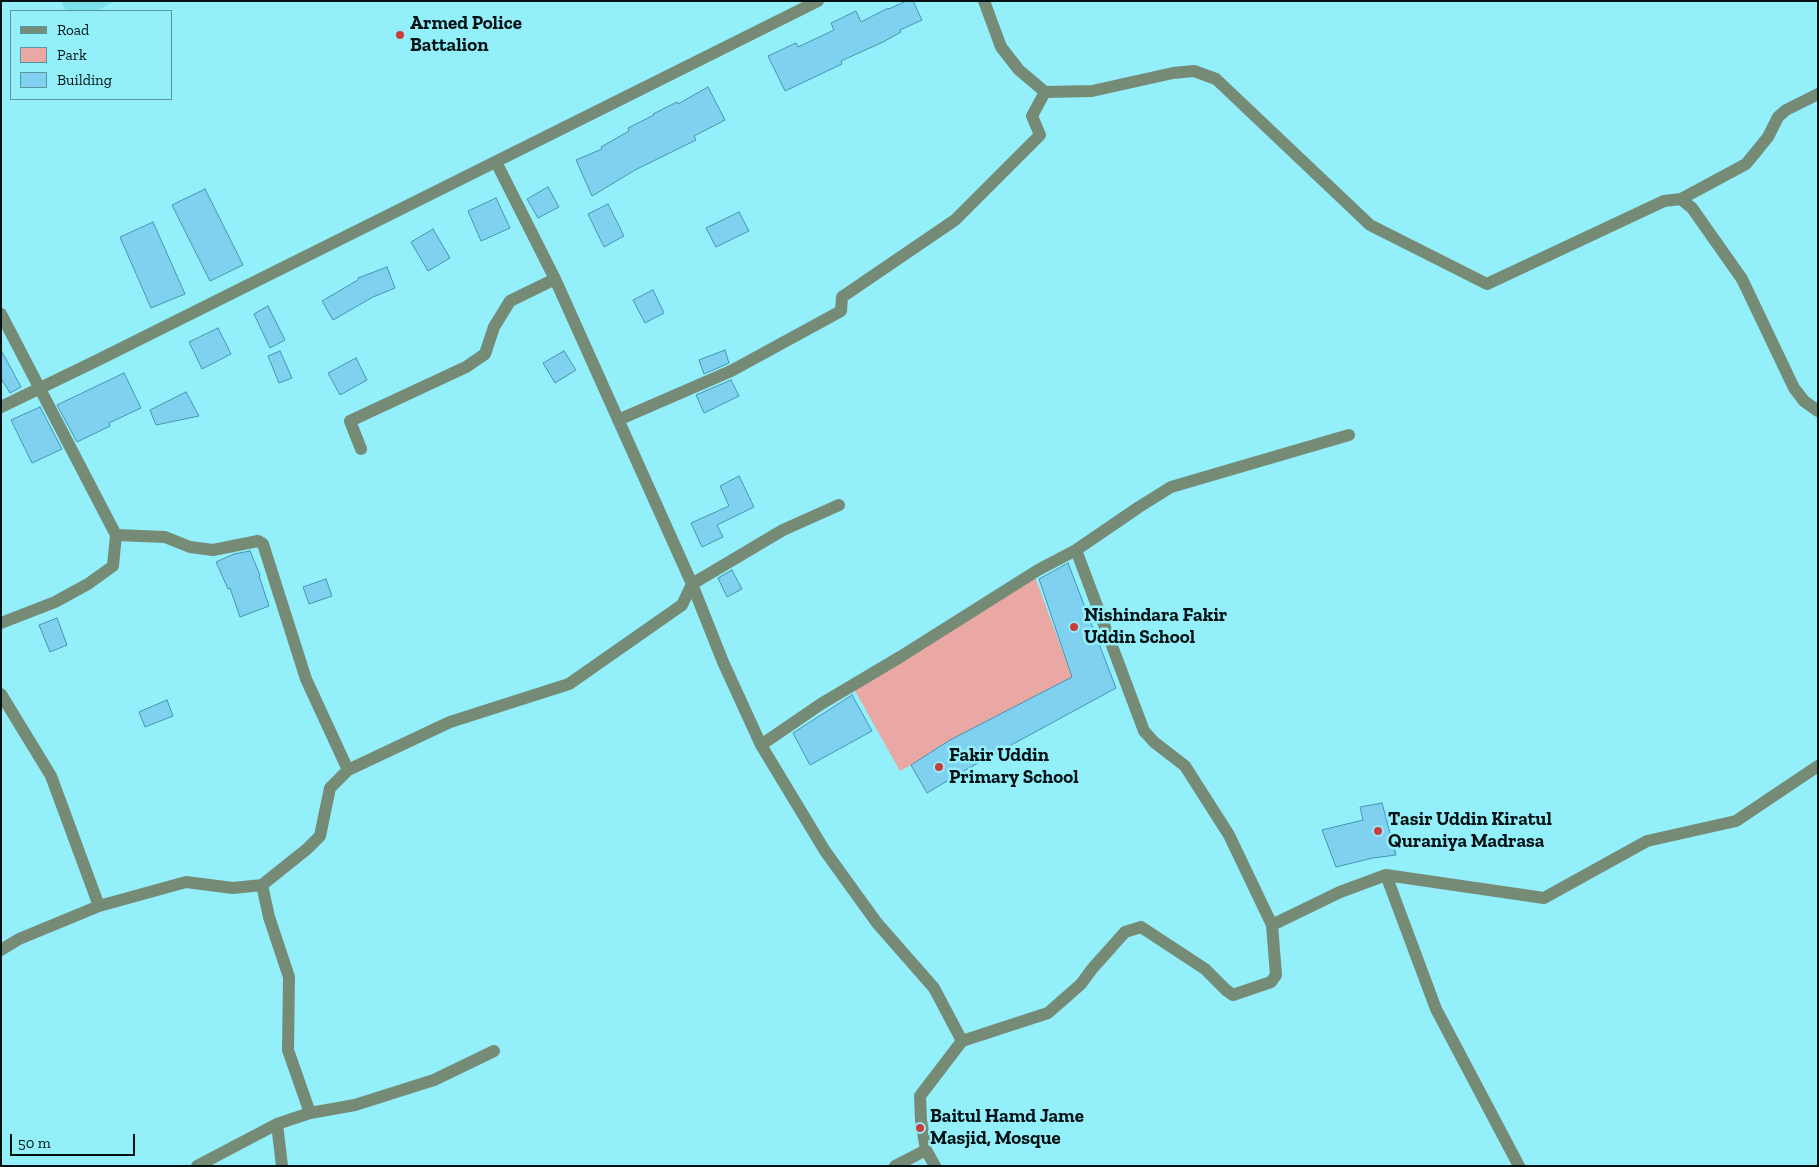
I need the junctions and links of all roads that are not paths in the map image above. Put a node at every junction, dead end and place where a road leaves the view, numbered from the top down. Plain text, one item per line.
1 (818, 1) edge
2 (984, 1) edge
3 (1045, 92) junction
4 (1818, 94) edge
5 (496, 162) junction
6 (1681, 199) junction
7 (555, 279) junction
8 (1, 314) edge
9 (40, 388) junction
10 (1, 407) edge
11 (1818, 411) edge
12 (618, 420) junction
13 (1349, 436) dead end
14 (361, 449) dead end
15 (839, 505) dead end
16 (116, 535) junction
17 (1076, 550) junction
18 (692, 584) junction
19 (1, 623) edge
20 (1, 694) edge
21 (761, 745) junction
22 (1818, 766) edge
23 (348, 770) junction
24 (1386, 875) junction
25 (262, 885) junction
26 (99, 906) junction
27 (1272, 925) junction
28 (1, 950) edge
29 (962, 1041) junction
30 (494, 1051) dead end
31 (310, 1113) junction
32 (278, 1124) junction
33 (926, 1150) junction
34 (197, 1166) edge
35 (282, 1166) edge
36 (895, 1166) edge
37 (935, 1166) edge
38 (1519, 1166) edge

1 - 5 street
2 - 3 street
3 - 6 street
3 - 12 street
4 - 6 street
5 - 7 street
5 - 9 street
6 - 11 street
7 - 12 street
7 - 14 street
8 - 9 street
9 - 10 street
9 - 16 street
12 - 18 street
13 - 17 street
15 - 18 street
16 - 19 street
16 - 23 street
17 - 21 street
17 - 27 street
18 - 21 street
18 - 23 street
20 - 26 street
21 - 29 street
22 - 24 street
23 - 25 street
24 - 27 street
24 - 38 street
25 - 26 street
25 - 31 street
26 - 28 street
27 - 29 street
29 - 33 street
30 - 31 street
31 - 32 street
32 - 34 street
32 - 35 street
33 - 36 street
33 - 37 street

